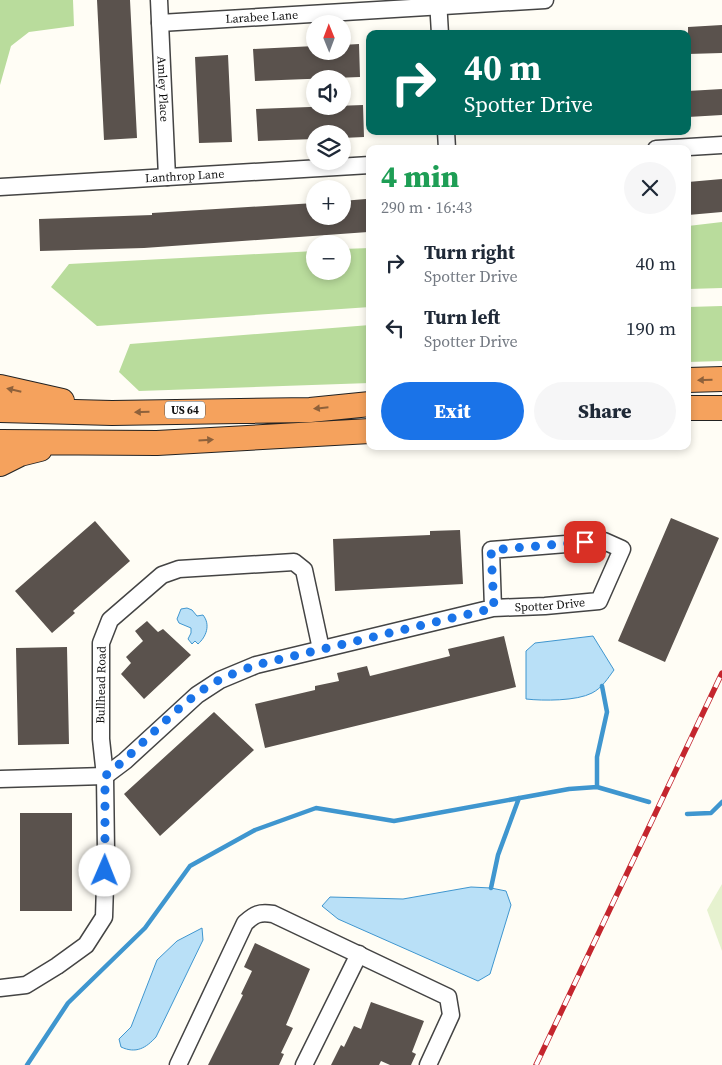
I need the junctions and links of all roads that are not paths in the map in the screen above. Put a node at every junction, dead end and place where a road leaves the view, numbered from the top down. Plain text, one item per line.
1 (159, 0) edge
2 (545, 0) edge
3 (438, 3) edge
4 (160, 23) junction
5 (440, 30) edge
6 (722, 145) edge
7 (691, 147) edge
8 (366, 164) edge
9 (167, 177) junction
10 (0, 187) edge
11 (722, 379) edge
12 (691, 380) edge
13 (0, 387) edge
14 (366, 404) edge
15 (691, 408) edge
16 (722, 408) edge
17 (0, 410) edge
18 (112, 413) junction
19 (366, 431) edge
20 (0, 442) edge
21 (74, 442) junction
22 (0, 464) edge
23 (494, 608) junction
24 (321, 649) junction
25 (105, 776) junction
26 (0, 780) edge
27 (358, 954) junction
28 (0, 988) edge
29 (178, 1065) edge
30 (304, 1065) edge
31 (428, 1065) edge

1 - 4 street, Amley Place
2 - 3 street, Larabee Lane
3 - 4 street, Larabee Lane
3 - 5 street
4 - 9 street, Amley Place
6 - 7 street
8 - 9 street, Lanthrop Lane
9 - 10 street, Lanthrop Lane
11 -> 12 highway
18 -> 13 highway
14 -> 18 highway, US 64
15 - 16 highway
17 - 18 highway, US 64
21 -> 19 highway
20 - 21 highway
21 - 22 highway
23 - 23 street, Spotter Drive
23 - 24 street, Spotter Drive
24 - 25 street, Spotter Drive
24 - 25 street, Bullhead Road
25 - 26 street
25 - 28 street, Bullhead Road
27 - 29 street
27 - 30 street
27 - 31 street

